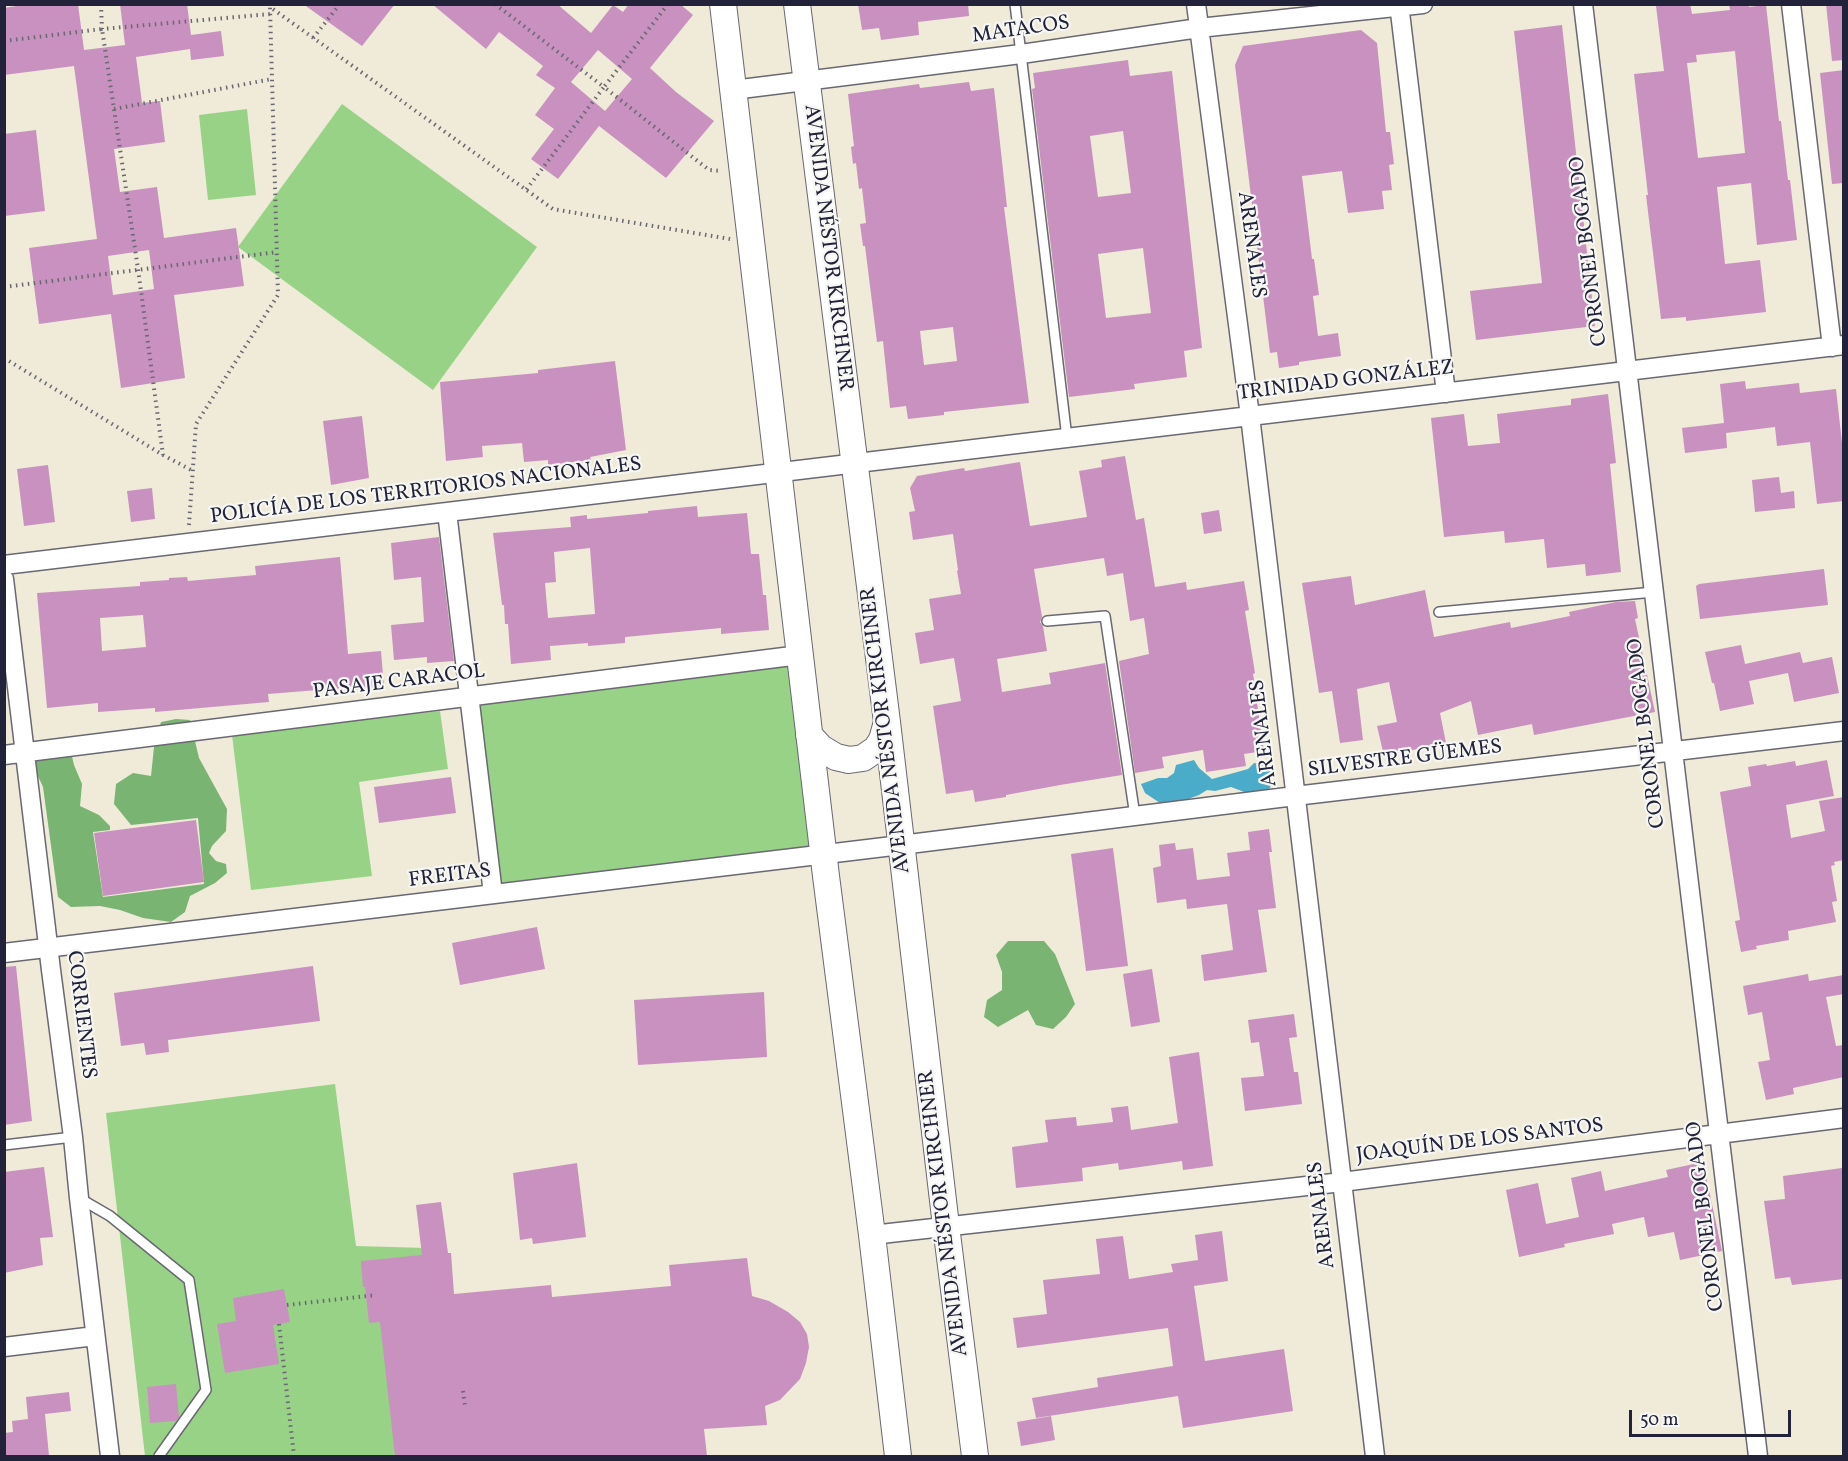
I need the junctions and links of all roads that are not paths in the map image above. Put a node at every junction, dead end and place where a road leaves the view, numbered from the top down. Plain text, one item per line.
1 (723, 4) edge
2 (797, 4) edge
3 (1015, 4) edge
4 (1196, 4) edge
5 (1423, 4) edge
6 (1583, 4) edge
7 (1791, 4) edge
8 (1400, 6) edge
9 (1199, 28) junction
10 (1021, 54) junction
11 (806, 80) junction
12 (733, 90) junction
13 (1838, 346) edge
14 (1627, 371) junction
15 (1446, 393) junction
16 (1250, 416) junction
17 (1067, 438) junction
18 (854, 463) junction
19 (777, 472) junction
20 (447, 512) junction
21 (4, 565) edge
22 (4, 579) edge
23 (1654, 592) junction
24 (1439, 612) dead end
25 (1047, 621) dead end
26 (800, 655) junction
27 (470, 696) junction
28 (887, 722) junction
29 (1844, 732) edge
30 (809, 735) junction
31 (1673, 752) junction
32 (26, 753) junction
33 (4, 755) edge
34 (1295, 796) junction
35 (1135, 816) junction
36 (901, 845) junction
37 (823, 854) junction
38 (493, 894) junction
39 (49, 948) junction
40 (4, 953) edge
41 (1844, 1119) edge
42 (1719, 1133) junction
43 (73, 1137) junction
44 (4, 1145) edge
45 (1342, 1182) junction
46 (79, 1198) junction
47 (946, 1226) junction
48 (872, 1235) junction
49 (95, 1336) junction
50 (4, 1347) edge
51 (110, 1456) edge
52 (159, 1456) edge
53 (898, 1456) edge
54 (975, 1456) edge
55 (1375, 1456) edge
56 (1758, 1456) edge

1 - 12 main road
2 - 11 main road, AVENIDA NÉSTOR KIRCHNER
3 - 10 lane
4 - 9 street, ARENALES
5 - 8 street, MATACOS
6 - 14 street, CORONEL BOGADO
7 - 13 street
8 - 9 street, MATACOS
8 - 15 street
9 - 10 street, MATACOS
9 - 16 street, ARENALES
10 - 11 street, MATACOS
10 - 17 lane
11 - 12 street, MATACOS
11 - 18 main road, AVENIDA NÉSTOR KIRCHNER
12 - 19 main road
13 - 14 street, TRINIDAD GONZÁLEZ
14 - 15 street, TRINIDAD GONZÁLEZ
14 - 23 street, CORONEL BOGADO
15 - 16 street, TRINIDAD GONZÁLEZ
16 - 17 street, TRINIDAD GONZÁLEZ
16 - 34 street, ARENALES
17 - 18 street, TRINIDAD GONZÁLEZ
18 - 19 street, POLICÍA DE LOS TERRITORIOS NACIONALES
18 - 28 main road, AVENIDA NÉSTOR KIRCHNER
19 - 20 street, POLICÍA DE LOS TERRITORIOS NACIONALES
19 - 26 main road
20 - 21 street, POLICÍA DE LOS TERRITORIOS NACIONALES
20 - 27 street
22 - 32 street, CORRIENTES
23 - 24 lane
23 - 31 street, CORONEL BOGADO
25 - 35 lane
26 - 27 street, PASAJE CARACOL
26 - 30 main road
27 - 32 street, PASAJE CARACOL
27 - 38 street
28 - 30 main road
28 - 36 main road, AVENIDA NÉSTOR KIRCHNER
29 - 31 street, SILVESTRE GÜEMES
30 - 37 main road
31 - 34 street, SILVESTRE GÜEMES
31 - 42 street, CORONEL BOGADO
32 - 33 street, PASAJE CARACOL
32 - 39 street, CORRIENTES
34 - 35 street, SILVESTRE GÜEMES
34 - 45 street, ARENALES
35 - 36 street, SILVESTRE GÜEMES
36 - 37 street, FREITAS
36 - 47 main road, AVENIDA NÉSTOR KIRCHNER
37 - 38 street, FREITAS
37 - 48 main road
38 - 39 street, FREITAS
39 - 40 street, FREITAS
39 - 43 street, CORRIENTES
41 - 42 street, JOAQUÍN DE LOS SANTOS
42 - 45 street, JOAQUÍN DE LOS SANTOS
42 - 56 street, CORONEL BOGADO
43 - 44 lane
43 - 46 street, CORRIENTES
45 - 47 street, JOAQUÍN DE LOS SANTOS
45 - 55 street, ARENALES
46 - 49 street, CORRIENTES
46 - 52 lane
47 - 48 street, JOAQUÍN DE LOS SANTOS
47 - 54 main road, AVENIDA NÉSTOR KIRCHNER
48 - 53 main road
49 - 50 street
49 - 51 street, CORRIENTES

